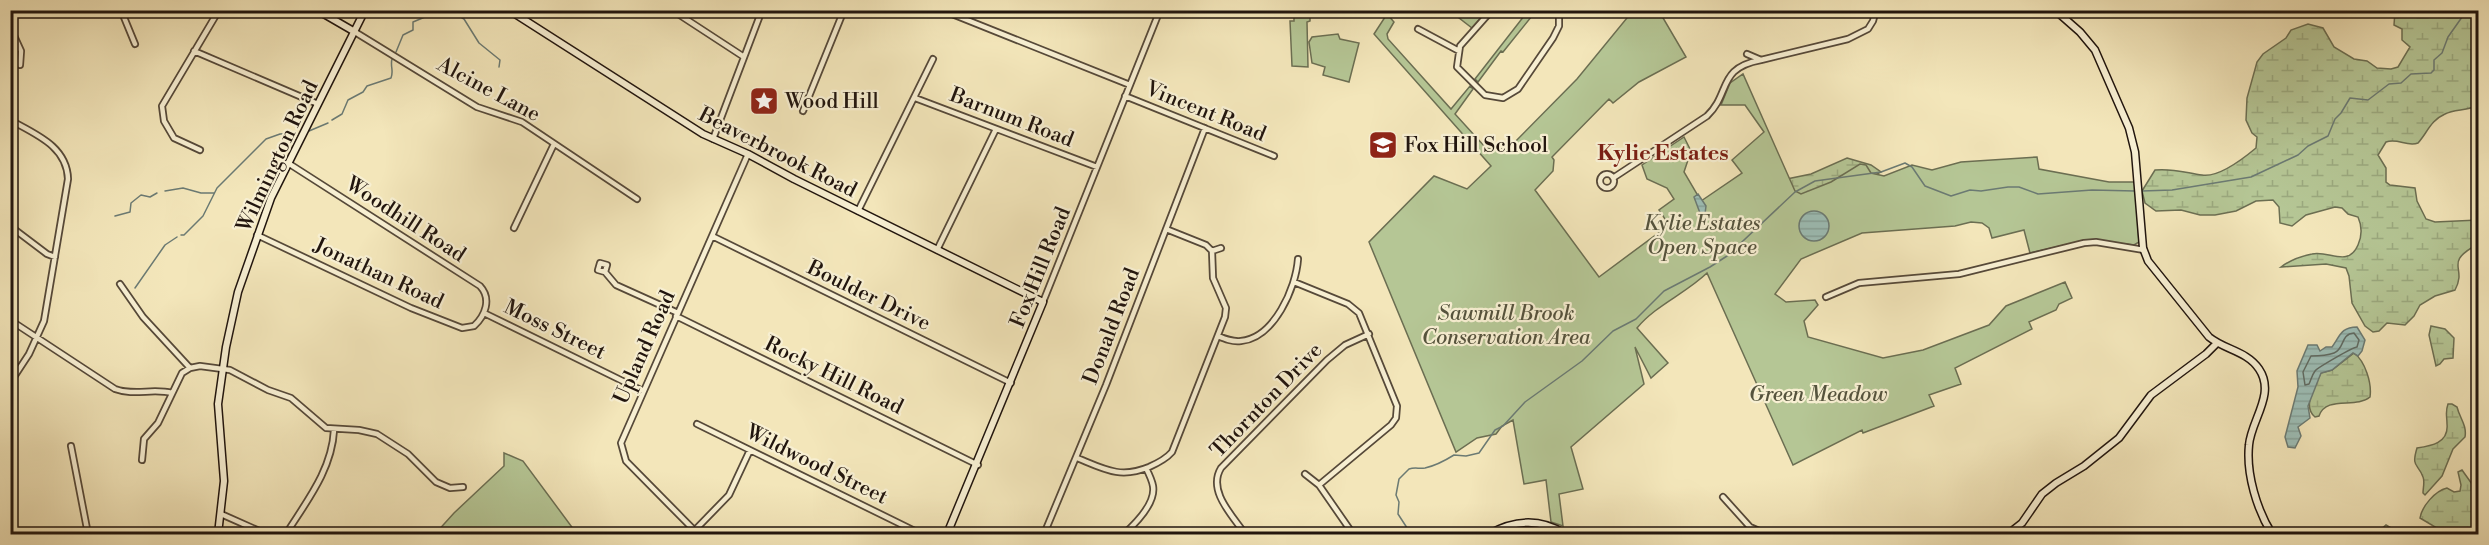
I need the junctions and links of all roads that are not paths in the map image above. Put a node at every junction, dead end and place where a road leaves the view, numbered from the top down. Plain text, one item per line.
1 (121, 10) edge
2 (219, 10) edge
3 (316, 10) edge
4 (365, 10) edge
5 (509, 10) edge
6 (672, 10) edge
7 (762, 10) edge
8 (844, 10) edge
9 (942, 10) edge
10 (1160, 10) edge
11 (1492, 10) edge
12 (1559, 10) edge
13 (1876, 10) edge
14 (2055, 10) edge
15 (956, 13) edge
16 (10, 27) edge
17 (1418, 29) dead end
18 (354, 32) junction
19 (135, 44) dead end
20 (194, 51) junction
21 (1459, 51) junction
22 (1747, 54) dead end
23 (744, 57) junction
24 (933, 59) dead end
25 (1761, 60) junction
26 (20, 65) dead end
27 (1130, 85) junction
28 (1125, 96) junction
29 (915, 98) junction
30 (318, 105) junction
31 (803, 111) dead end
32 (10, 120) edge
33 (1205, 128) junction
34 (996, 129) junction
35 (713, 139) junction
36 (554, 144) junction
37 (201, 150) dead end
38 (748, 154) junction
39 (1274, 156) dead end
40 (288, 163) junction
41 (1097, 167) junction
42 (1613, 178) dead end
43 (637, 199) dead end
44 (858, 211) junction
45 (10, 226) edge
46 (514, 228) dead end
47 (1166, 229) junction
48 (257, 235) junction
49 (712, 236) junction
50 (1221, 248) dead end
51 (937, 250) junction
52 (2144, 250) junction
53 (1212, 251) junction
54 (55, 257) junction
55 (1298, 259) dead end
56 (605, 272) dead end
57 (1294, 282) junction
58 (120, 284) dead end
59 (1827, 297) dead end
60 (1043, 302) junction
61 (484, 314) junction
62 (677, 314) junction
63 (10, 320) edge
64 (1369, 334) junction
65 (1218, 336) junction
66 (37, 338) junction
67 (2217, 343) junction
68 (190, 368) junction
69 (223, 369) junction
70 (10, 383) edge
71 (1011, 383) junction
72 (643, 391) junction
73 (172, 393) junction
74 (697, 424) dead end
75 (334, 430) junction
76 (71, 446) dead end
77 (750, 450) junction
78 (1077, 458) junction
79 (142, 460) dead end
80 (978, 465) junction
81 (1146, 468) junction
82 (1305, 474) dead end
83 (1319, 485) junction
84 (463, 488) dead end
85 (1723, 498) dead end
86 (221, 514) junction
87 (697, 532) edge
88 (88, 534) edge
89 (218, 534) edge
90 (266, 534) edge
91 (286, 534) edge
92 (921, 534) edge
93 (947, 534) edge
94 (1044, 534) edge
95 (1124, 534) edge
96 (1245, 534) edge
97 (1353, 534) edge
98 (1489, 534) edge
99 (1565, 534) edge
100 (1766, 534) edge
101 (2008, 534) edge
102 (2272, 534) edge

1 - 19 street
2 - 20 street
3 - 18 street
4 - 18 street, Wilmington Road
5 - 35 street, Beaverbrook Road
6 - 23 street
7 - 23 street
8 - 31 street
9 - 15 street
10 - 27 street, Fox Hill Road
11 - 21 street
12 - 21 street
13 - 25 street
14 - 52 street
15 - 27 street
16 - 26 street
17 - 21 street
18 - 30 street, Wilmington Road
18 - 36 street, Alcine Lane
20 - 30 street
20 - 37 street
22 - 25 street
23 - 35 street
24 - 29 street
25 - 42 street
27 - 28 street, Fox Hill Road
28 - 33 street, Vincent Road
28 - 41 street, Fox Hill Road
29 - 34 street, Barnum Road
29 - 44 street
30 - 40 street, Wilmington Road
32 - 54 street
33 - 39 street, Vincent Road
33 - 47 street, Donald Road
34 - 41 street, Barnum Road
34 - 51 street
35 - 38 street, Beaverbrook Road
36 - 43 street, Alcine Lane
36 - 46 street
38 - 44 street, Beaverbrook Road
38 - 49 street, Upland Road
40 - 48 street, Wilmington Road
40 - 61 street, Woodhill Road
41 - 60 street, Fox Hill Road
44 - 51 street, Beaverbrook Road
45 - 54 street
47 - 53 street
47 - 78 street, Donald Road
48 - 61 street, Jonathan Road
48 - 69 street, Wilmington Road
49 - 62 street, Upland Road
49 - 71 street, Boulder Drive
50 - 53 street
51 - 60 street, Beaverbrook Road
52 - 59 street
52 - 67 street
53 - 65 street
54 - 66 street
55 - 57 street
56 - 62 street, Rocky Hill Road
57 - 64 street
57 - 65 street
58 - 68 street
60 - 71 street, Fox Hill Road
61 - 72 street, Moss Street
62 - 72 street, Upland Road
62 - 80 street, Rocky Hill Road
63 - 66 street
64 - 83 street
64 - 96 street, Thornton Drive
65 - 81 street
66 - 70 street
66 - 73 street
67 - 101 street
67 - 102 street
68 - 69 street
68 - 73 street
69 - 75 street
69 - 86 street, Wilmington Road
71 - 80 street, Fox Hill Road
72 - 87 street, Upland Road
73 - 79 street
74 - 77 street, Wildwood Street
75 - 84 street
75 - 91 street
76 - 88 street
77 - 87 street
77 - 92 street, Wildwood Street
78 - 81 street
78 - 94 street, Donald Road
80 - 93 street, Fox Hill Road
81 - 95 street
82 - 83 street
83 - 97 street
85 - 100 street
86 - 89 street, Wilmington Road
86 - 90 street
98 - 99 street

